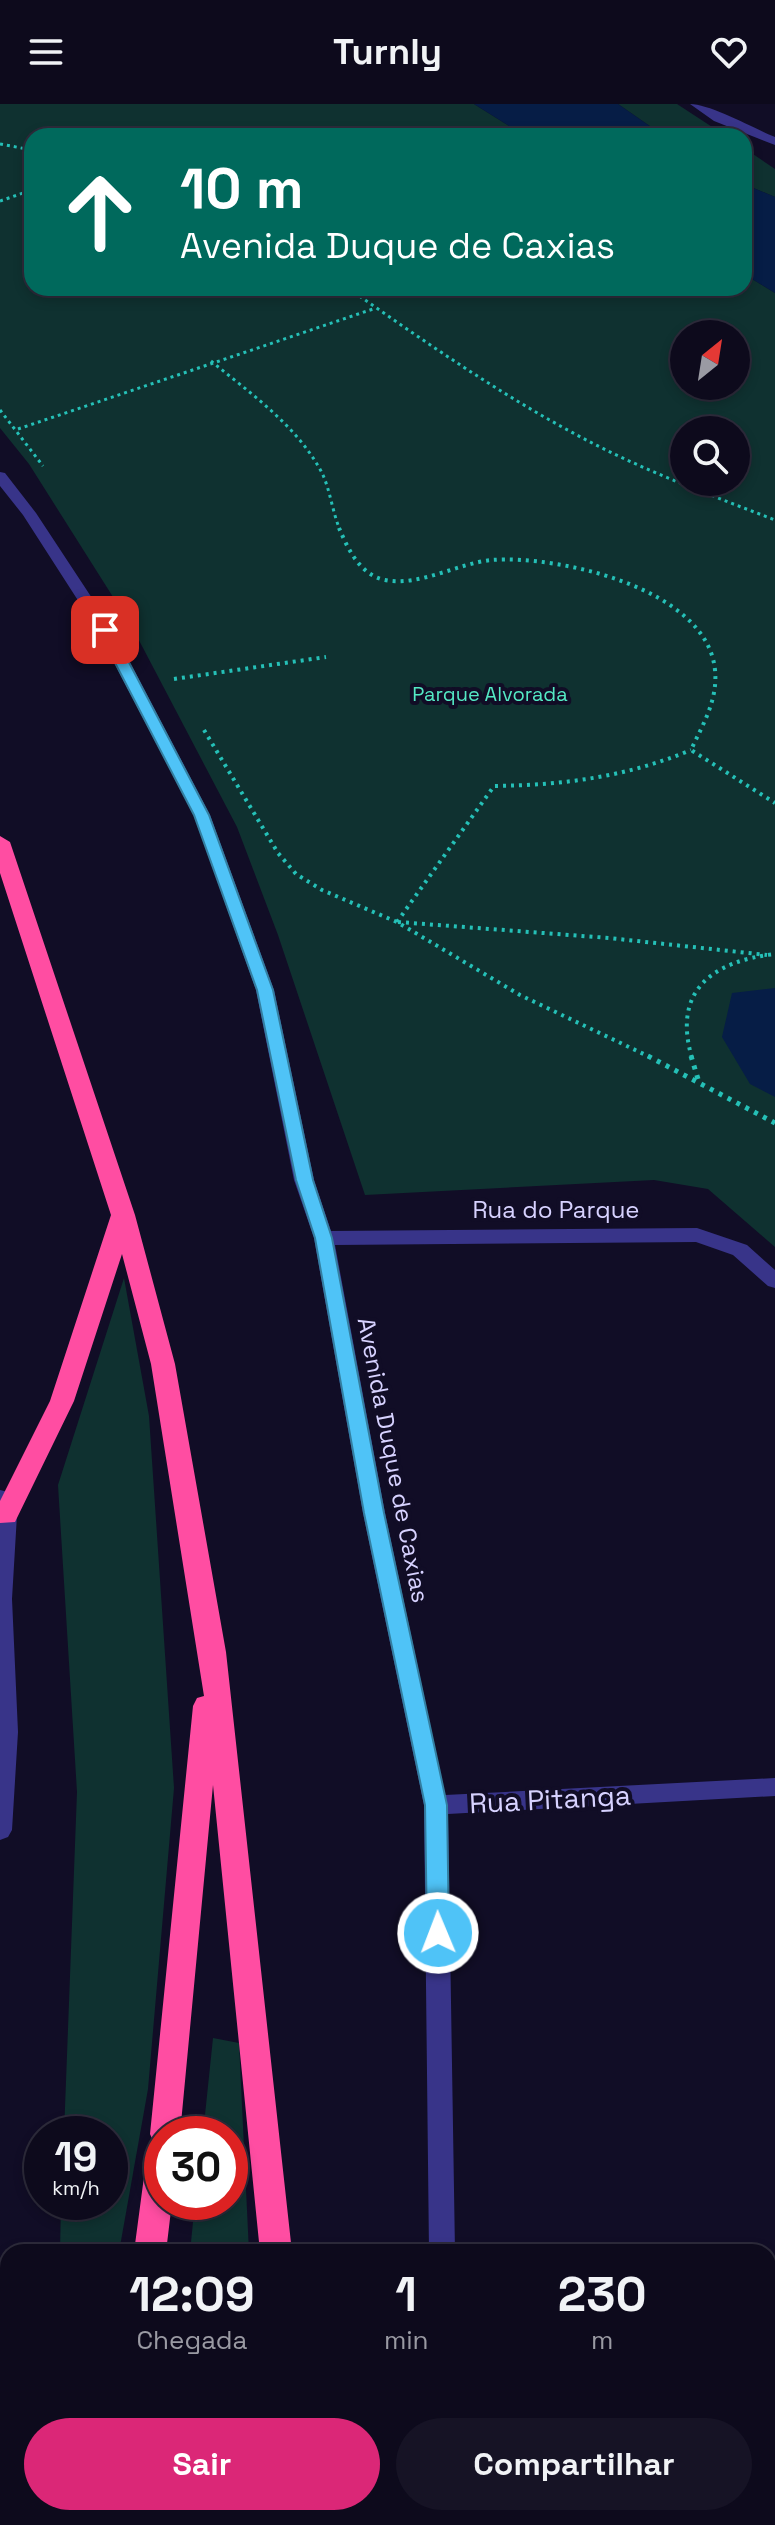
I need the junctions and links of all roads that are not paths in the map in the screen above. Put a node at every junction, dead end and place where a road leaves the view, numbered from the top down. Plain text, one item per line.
1 (696, 104) edge
2 (743, 128) edge
3 (752, 132) edge
4 (775, 141) edge
5 (0, 476) edge
6 (0, 842) edge
7 (123, 1215) junction
8 (324, 1238) junction
9 (775, 1281) edge
10 (3, 1507) edge
11 (0, 1599) edge
12 (213, 1652) junction
13 (775, 1787) edge
14 (436, 1805) junction
15 (0, 1830) edge
16 (167, 2116) edge
17 (154, 2220) edge
18 (151, 2244) edge
19 (275, 2244) edge
20 (442, 2244) edge

1 - 2 street
3 - 4 street
5 - 8 street, Avenida Duque de Caxias
6 - 7 highway
7 - 10 highway
7 - 12 highway
8 - 9 street, Rua do Parque
8 - 14 street, Avenida Duque de Caxias
10 - 11 street
11 - 15 street
12 - 16 highway
12 - 19 highway
13 - 14 street, Rua Pitanga
14 - 20 street, Rua Pitanga
17 - 18 highway

